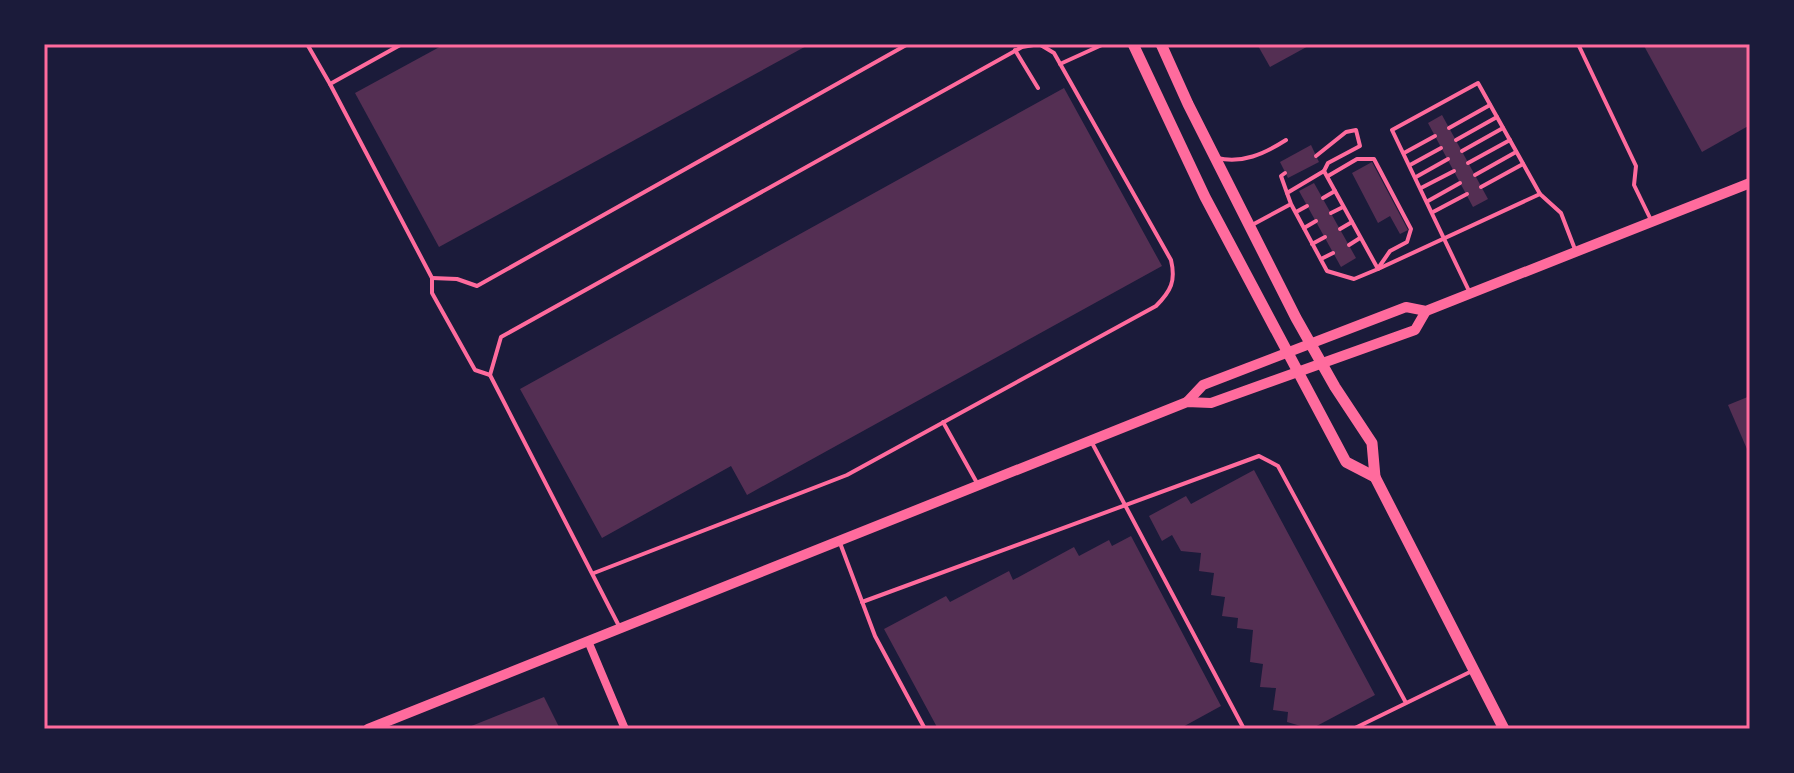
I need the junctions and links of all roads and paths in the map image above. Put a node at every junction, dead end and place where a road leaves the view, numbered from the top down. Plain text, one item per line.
1 (307, 44) edge
2 (402, 44) edge
3 (908, 44) edge
4 (1104, 44) edge
5 (1133, 44) edge
6 (1161, 44) edge
7 (1578, 44) edge
8 (1015, 50) junction
9 (1060, 64) junction
10 (330, 84) junction
11 (1038, 88) dead end
12 (1490, 105) junction
13 (1497, 117) junction
14 (1449, 128) dead end
15 (1503, 128) junction
16 (1435, 136) dead end
17 (1286, 140) dead end
18 (1456, 140) dead end
19 (1510, 140) junction
20 (1441, 148) dead end
21 (1462, 151) dead end
22 (1516, 152) junction
23 (1404, 153) junction
24 (1316, 156) dead end
25 (1215, 158) junction
26 (1448, 159) dead end
27 (1468, 163) dead end
28 (1523, 164) junction
29 (1410, 165) junction
30 (1454, 171) dead end
31 (1285, 173) dead end
32 (1326, 174) junction
33 (1475, 175) dead end
34 (1416, 177) junction
35 (1460, 183) dead end
36 (1750, 183) edge
37 (1481, 187) dead end
38 (1421, 188) junction
39 (1335, 191) junction
40 (1287, 193) junction
41 (1467, 194) dead end
42 (1540, 194) junction
43 (1323, 198) dead end
44 (1428, 201) junction
45 (1291, 204) junction
46 (1307, 206) dead end
47 (1344, 206) junction
48 (1296, 212) junction
49 (1433, 212) junction
50 (1331, 213) dead end
51 (1316, 221) dead end
52 (1352, 222) junction
53 (1652, 222) junction
54 (1250, 226) junction
55 (1304, 228) junction
56 (1340, 229) dead end
57 (1325, 237) dead end
58 (1361, 238) junction
59 (1447, 240) junction
60 (1312, 244) junction
61 (1349, 245) dead end
62 (1576, 252) junction
63 (1333, 253) dead end
64 (1321, 259) junction
65 (1378, 269) junction
66 (432, 278) junction
67 (1470, 293) junction
68 (1426, 311) junction
69 (1312, 345) junction
70 (1288, 352) junction
71 (1322, 365) junction
72 (1299, 373) junction
73 (490, 375) junction
74 (1187, 402) junction
75 (943, 422) junction
76 (1091, 441) junction
77 (1375, 477) junction
78 (978, 485) junction
79 (1124, 505) junction
80 (839, 541) junction
81 (594, 573) junction
82 (862, 602) junction
83 (620, 628) junction
84 (588, 641) junction
85 (1474, 670) junction
86 (1405, 701) junction
87 (368, 729) edge
88 (625, 729) edge
89 (925, 729) edge
90 (1244, 729) edge
91 (1353, 729) edge
92 (1504, 729) edge

1 - 10 lane
2 - 10 lane
3 - 66 lane
4 - 9 lane
5 - 70 main road
6 - 25 main road
7 - 53 lane
8 - 9 lane
8 - 11 lane
8 - 73 lane
9 - 75 lane
10 - 66 lane
12 - 13 lane
12 - 14 lane
12 - 23 lane
13 - 15 lane
13 - 18 lane
15 - 19 lane
15 - 21 lane
16 - 23 lane
17 - 25 lane
19 - 22 lane
19 - 27 lane
20 - 29 lane
22 - 28 lane
22 - 33 lane
23 - 29 lane
24 - 32 lane
25 - 54 main road
26 - 34 lane
28 - 37 lane
28 - 42 lane
29 - 34 lane
30 - 38 lane
31 - 40 lane
32 - 39 lane
32 - 40 lane
32 - 65 lane
34 - 38 lane
35 - 44 lane
36 - 53 street
38 - 44 lane
39 - 43 lane
39 - 47 lane
40 - 45 lane
41 - 49 lane
42 - 59 lane
42 - 62 lane
44 - 49 lane
45 - 48 lane
45 - 54 lane
46 - 48 lane
47 - 50 lane
47 - 52 lane
48 - 55 lane
49 - 59 lane
51 - 55 lane
52 - 56 lane
52 - 58 lane
53 - 62 street
54 - 69 main road
55 - 60 lane
57 - 60 lane
58 - 61 lane
58 - 65 lane
59 - 65 lane
59 - 67 lane
60 - 64 lane
62 - 67 street
63 - 64 lane
64 - 65 lane
66 - 73 lane
67 - 68 street
68 - 69 street
68 - 71 street
69 - 70 street
69 - 71 main road
70 - 72 main road
70 - 74 street
71 - 72 street
71 - 77 main road
72 - 74 street
72 - 77 main road
73 - 81 lane
74 - 76 street
75 - 78 lane
75 - 81 lane
76 - 78 street
76 - 79 lane
77 - 85 main road
78 - 80 street
79 - 82 lane
79 - 86 lane
79 - 90 lane
80 - 82 lane
80 - 83 street
81 - 83 lane
82 - 89 lane
83 - 84 street
84 - 87 street
84 - 88 street
85 - 86 lane
85 - 92 main road
86 - 91 lane

